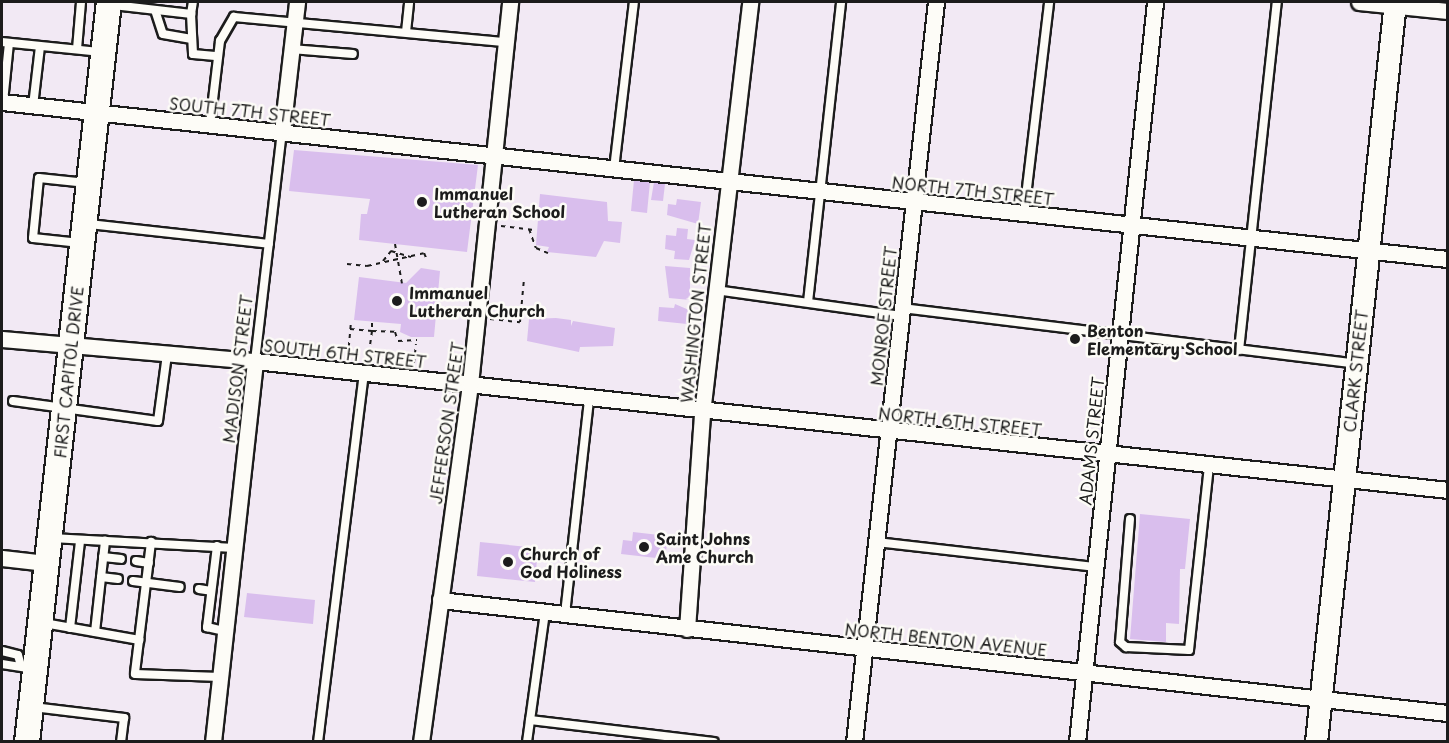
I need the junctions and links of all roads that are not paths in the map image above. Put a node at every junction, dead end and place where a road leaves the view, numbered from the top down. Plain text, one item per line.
1 (81, 2) edge
2 (193, 2) edge
3 (297, 2) edge
4 (409, 2) edge
5 (510, 2) edge
6 (633, 2) edge
7 (750, 2) edge
8 (842, 2) edge
9 (936, 2) edge
10 (1049, 2) edge
11 (1155, 2) edge
12 (1277, 2) edge
13 (1359, 2) edge
14 (109, 3) edge
15 (1395, 4) edge
16 (155, 10) junction
17 (1448, 11) edge
18 (191, 14) junction
19 (295, 21) junction
20 (406, 32) junction
21 (192, 39) junction
22 (5, 42) edge
23 (506, 42) junction
24 (40, 46) junction
25 (76, 49) junction
26 (291, 49) junction
27 (103, 52) junction
28 (353, 54) dead end
29 (218, 57) junction
30 (2, 102) edge
31 (33, 106) junction
32 (96, 114) junction
33 (210, 125) junction
34 (282, 132) junction
35 (494, 157) junction
36 (614, 169) junction
37 (727, 182) junction
38 (88, 183) junction
39 (819, 191) junction
40 (914, 202) junction
41 (1024, 213) junction
42 (1131, 225) junction
43 (83, 233) junction
44 (1251, 238) junction
45 (269, 244) junction
46 (1368, 250) junction
47 (1448, 259) edge
48 (715, 290) junction
49 (807, 302) junction
50 (902, 312) junction
51 (1120, 335) junction
52 (2, 339) edge
53 (70, 347) junction
54 (1239, 350) junction
55 (167, 354) junction
56 (255, 361) junction
57 (1356, 364) junction
58 (366, 366) junction
59 (470, 384) junction
60 (12, 401) dead end
61 (589, 401) junction
62 (64, 408) junction
63 (702, 413) junction
64 (888, 432) junction
65 (1107, 454) junction
66 (1209, 465) junction
67 (1344, 479) junction
68 (1448, 489) edge
69 (1130, 519) dead end
70 (50, 538) junction
71 (80, 541) junction
72 (105, 541) junction
73 (151, 542) junction
74 (876, 542) junction
75 (217, 546) junction
76 (235, 548) junction
77 (103, 557) junction
78 (2, 558) edge
79 (121, 559) dead end
80 (136, 561) dead end
81 (148, 562) junction
82 (46, 563) junction
83 (1095, 567) junction
84 (101, 577) junction
85 (118, 579) dead end
86 (133, 581) dead end
87 (146, 583) junction
88 (180, 587) dead end
89 (199, 589) dead end
90 (212, 591) junction
91 (440, 600) junction
92 (545, 612) junction
93 (565, 614) junction
94 (40, 622) junction
95 (70, 628) junction
96 (687, 629) junction
97 (225, 631) junction
98 (96, 632) junction
99 (139, 640) junction
100 (865, 648) junction
101 (2, 651) edge
102 (2, 664) edge
103 (28, 668) junction
104 (1084, 672) junction
105 (220, 677) junction
106 (1320, 699) junction
107 (30, 707) junction
108 (1448, 713) edge
109 (530, 720) junction
110 (27, 741) edge
111 (122, 741) edge
112 (213, 741) edge
113 (318, 741) edge
114 (421, 741) edge
115 (527, 741) edge
116 (714, 741) edge
117 (854, 741) edge
118 (1077, 741) edge
119 (1316, 741) edge

1 - 25 lane
2 - 18 lane
3 - 19 street, MADISON STREET
4 - 20 lane
5 - 23 street, JEFFERSON STREET
6 - 36 lane
7 - 37 street, WASHINGTON STREET
8 - 39 lane
9 - 40 street, MONROE STREET
10 - 41 lane
11 - 42 street, ADAMS STREET
12 - 44 lane
13 - 15 street
14 - 16 lane
14 - 27 main road, FIRST CAPITOL DRIVE
15 - 17 street
15 - 46 main road, CLARK STREET
16 - 18 lane
16 - 21 lane
18 - 21 lane
19 - 20 lane
19 - 26 street, MADISON STREET
19 - 29 lane
20 - 23 lane
21 - 29 lane
22 - 24 lane
22 - 30 lane
23 - 35 street, JEFFERSON STREET
24 - 25 lane
24 - 31 lane
25 - 27 lane
26 - 28 lane
26 - 34 street, MADISON STREET
27 - 32 main road, FIRST CAPITOL DRIVE
29 - 33 lane
30 - 31 street, SOUTH 7TH STREET
31 - 32 street, SOUTH 7TH STREET
32 - 33 street, SOUTH 7TH STREET
32 - 38 main road, FIRST CAPITOL DRIVE
33 - 34 street, SOUTH 7TH STREET
34 - 35 street, SOUTH 7TH STREET
34 - 45 lane, MADISON STREET
35 - 36 street, NORTH 7TH STREET
35 - 59 street, JEFFERSON STREET
36 - 37 street, NORTH 7TH STREET
37 - 39 street, NORTH 7TH STREET
37 - 48 street, WASHINGTON STREET
38 - 43 main road, FIRST CAPITOL DRIVE
38 - 43 lane
39 - 40 street, NORTH 7TH STREET
39 - 49 lane
40 - 41 street, NORTH 7TH STREET
40 - 50 street, MONROE STREET
41 - 42 street, NORTH 7TH STREET
42 - 44 street, NORTH 7TH STREET
42 - 51 street, ADAMS STREET
43 - 45 lane
43 - 53 main road, FIRST CAPITOL DRIVE
44 - 46 street, NORTH 7TH STREET
44 - 54 lane
45 - 56 lane, MADISON STREET
46 - 47 street, NORTH 7TH STREET
46 - 57 main road, CLARK STREET
48 - 49 lane
48 - 63 street, WASHINGTON STREET
49 - 50 lane
50 - 51 lane
50 - 64 street, MONROE STREET
51 - 54 lane
51 - 65 street, ADAMS STREET
52 - 53 street, SOUTH 6TH STREET
53 - 55 street, SOUTH 6TH STREET
53 - 62 main road, FIRST CAPITOL DRIVE
54 - 57 lane
55 - 56 street, SOUTH 6TH STREET
55 - 62 lane
56 - 58 street, SOUTH 6TH STREET
56 - 76 street, MADISON STREET
57 - 67 main road, CLARK STREET
58 - 59 street, SOUTH 6TH STREET
58 - 113 lane
59 - 61 street, NORTH 6TH STREET
59 - 91 street, JEFFERSON STREET
60 - 62 lane
61 - 63 street, NORTH 6TH STREET
61 - 93 lane
62 - 70 main road, FIRST CAPITOL DRIVE
63 - 64 street, NORTH 6TH STREET
63 - 96 street, WASHINGTON STREET
64 - 65 street, NORTH 6TH STREET
64 - 74 street, MONROE STREET
65 - 66 street, NORTH 6TH STREET
65 - 83 street, ADAMS STREET
66 - 67 street, NORTH 6TH STREET
66 - 69 lane
67 - 68 street, NORTH 6TH STREET
67 - 106 main road, CLARK STREET
70 - 71 lane
70 - 82 main road, FIRST CAPITOL DRIVE
71 - 72 lane
71 - 95 lane
72 - 73 lane
72 - 77 lane
73 - 75 lane
73 - 81 lane
74 - 83 lane
74 - 100 street, MONROE STREET
75 - 76 lane
75 - 90 lane
76 - 97 street, MADISON STREET
77 - 79 lane
77 - 84 lane
78 - 82 street
80 - 81 lane
81 - 87 lane
82 - 94 main road, FIRST CAPITOL DRIVE
83 - 104 street, ADAMS STREET
84 - 85 lane
84 - 98 lane
86 - 87 lane
87 - 88 lane
87 - 99 lane
89 - 90 lane
90 - 97 lane
91 - 92 street, NORTH BENTON AVENUE
91 - 114 street, JEFFERSON STREET
92 - 93 street, NORTH BENTON AVENUE
92 - 109 lane
93 - 96 street, NORTH BENTON AVENUE
94 - 95 lane
94 - 103 main road, FIRST CAPITOL DRIVE
95 - 98 lane
96 - 100 street, NORTH BENTON AVENUE
97 - 105 street, MADISON STREET
98 - 99 lane
99 - 105 lane
100 - 104 street, NORTH BENTON AVENUE
100 - 117 street, MONROE STREET
101 - 103 lane
102 - 103 lane
103 - 107 main road, FIRST CAPITOL DRIVE
104 - 106 street, NORTH BENTON AVENUE
104 - 118 street, ADAMS STREET
105 - 112 street, MADISON STREET
106 - 108 street, NORTH BENTON AVENUE
106 - 119 main road, CLARK STREET
107 - 110 main road, FIRST CAPITOL DRIVE
107 - 111 lane
109 - 115 lane
109 - 116 lane

